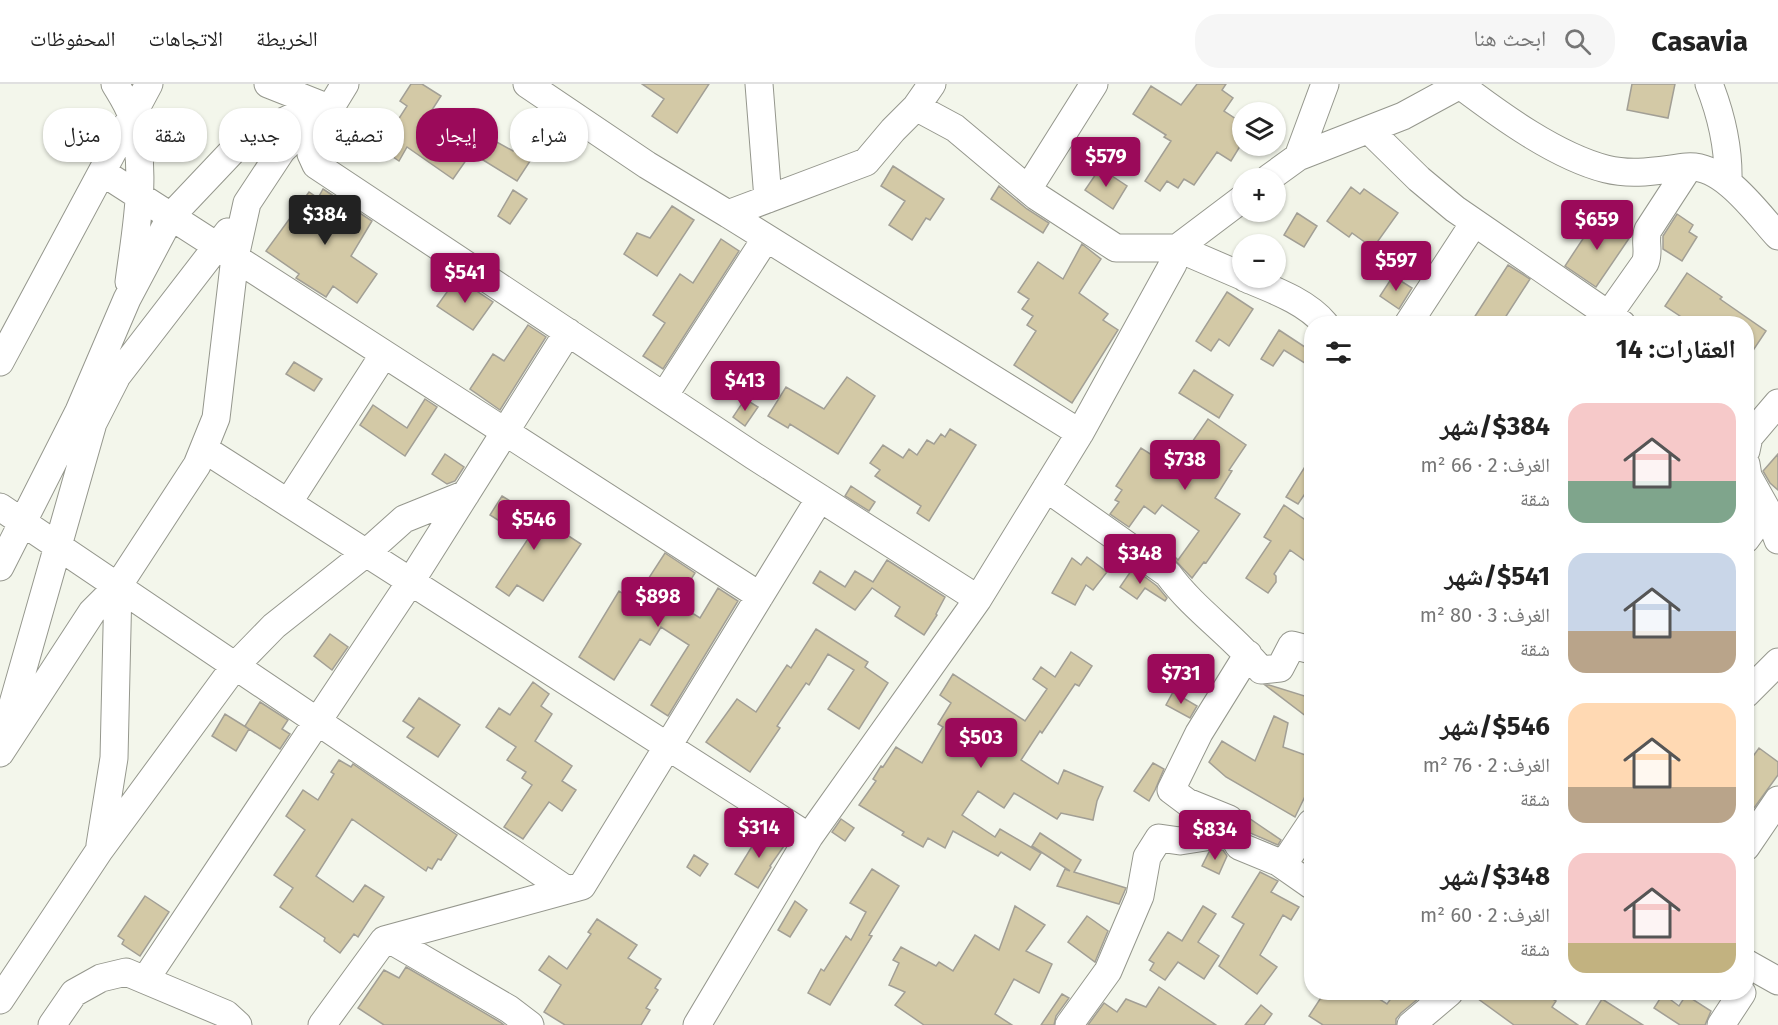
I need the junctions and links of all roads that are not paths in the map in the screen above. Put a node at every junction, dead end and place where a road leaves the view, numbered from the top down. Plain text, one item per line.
1 (116, 84) edge
2 (149, 84) edge
3 (268, 84) edge
4 (345, 84) edge
5 (527, 84) edge
6 (759, 84) edge
7 (932, 84) edge
8 (1094, 84) edge
9 (1325, 84) edge
10 (1709, 84) edge
11 (1461, 85) edge
12 (322, 106) junction
13 (916, 107) junction
14 (132, 116) junction
15 (1369, 130) junction
16 (1298, 157) junction
17 (1689, 167) junction
18 (1283, 168) edge
19 (102, 172) junction
20 (1728, 182) junction
21 (1028, 189) junction
22 (140, 196) junction
23 (768, 199) junction
24 (1232, 207) edge
25 (728, 214) junction
26 (171, 216) junction
27 (1474, 223) junction
28 (1778, 236) edge
29 (766, 238) junction
30 (1177, 248) junction
31 (226, 252) junction
32 (1232, 272) edge
33 (1268, 288) edge
34 (127, 299) junction
35 (0, 311) edge
36 (27, 311) junction
37 (1319, 316) edge
38 (1413, 316) edge
39 (1604, 316) edge
40 (1614, 316) edge
41 (568, 332) junction
42 (384, 354) junction
43 (0, 362) edge
44 (117, 376) junction
45 (664, 396) junction
46 (1762, 410) edge
47 (1754, 427) edge
48 (505, 432) junction
49 (1080, 433) junction
50 (204, 449) junction
51 (1754, 487) edge
52 (1046, 488) junction
53 (466, 494) junction
54 (820, 498) junction
55 (288, 503) junction
56 (0, 507) edge
57 (1767, 510) junction
58 (1754, 528) edge
59 (17, 531) junction
60 (1778, 540) edge
61 (58, 546) junction
62 (366, 553) junction
63 (0, 567) edge
64 (411, 581) junction
65 (0, 583) edge
66 (118, 586) junction
67 (760, 596) junction
68 (978, 599) junction
69 (1304, 648) edge
70 (1248, 654) junction
71 (1778, 662) edge
72 (235, 666) junction
73 (1754, 686) edge
74 (317, 721) junction
75 (668, 746) junction
76 (0, 751) edge
77 (1778, 800) edge
78 (1231, 833) junction
79 (1304, 834) edge
80 (1754, 835) edge
81 (809, 837) junction
82 (99, 851) junction
83 (1283, 865) junction
84 (1304, 880) edge
85 (567, 890) junction
86 (389, 939) junction
87 (145, 980) junction
88 (0, 1000) edge
89 (1441, 1000) edge
90 (1737, 1000) edge
91 (52, 1025) edge
92 (238, 1025) edge
93 (322, 1025) edge
94 (530, 1025) edge
95 (697, 1025) edge
96 (1069, 1025) edge
97 (1411, 1025) edge
98 (1721, 1025) edge

1 - 14 street
2 - 14 street
3 - 12 street
4 - 12 street
5 - 25 street
6 - 23 street
7 - 13 street
8 - 21 street
9 - 16 street
10 - 20 street
11 - 15 street
11 - 17 street
12 - 26 street
12 - 31 street
12 - 41 street
13 - 21 street
13 - 23 street
14 - 19 street
14 - 22 street
15 - 16 street
15 - 27 street
16 - 18 street
17 - 20 street
17 - 40 street
19 - 22 street
19 - 36 street
20 - 28 street
21 - 30 street
22 - 26 street
22 - 34 street
23 - 25 street
24 - 30 street
25 - 29 street
26 - 31 street
26 - 34 street
27 - 38 street
27 - 39 street
29 - 45 street
29 - 49 street
30 - 32 street
30 - 49 street
31 - 42 street
31 - 44 street
31 - 50 street
33 - 37 street
34 - 44 street
34 - 59 street
35 - 36 street
36 - 43 street
41 - 45 street
41 - 48 street
42 - 48 street
42 - 55 street
44 - 61 street
45 - 54 street
46 - 47 street
48 - 53 street
48 - 67 street
49 - 52 street
50 - 55 street
50 - 66 street
51 - 57 street
52 - 68 street
52 - 70 street
53 - 62 street
53 - 64 street
54 - 67 street
54 - 68 street
55 - 62 street
56 - 59 street
57 - 58 street
57 - 60 street
59 - 61 street
59 - 63 street
59 - 65 street
61 - 66 street
61 - 76 street
62 - 64 street
62 - 72 street
64 - 74 street
64 - 75 street
66 - 72 street
66 - 76 street
66 - 82 street
67 - 75 street
68 - 81 street
69 - 70 street
70 - 78 street
71 - 73 street
72 - 74 street
72 - 82 street
74 - 85 street
74 - 87 street
75 - 81 street
75 - 85 street
77 - 80 street
78 - 83 street
78 - 96 street
79 - 83 street
81 - 95 street
82 - 88 street
83 - 84 street
85 - 86 street
86 - 93 street
86 - 94 street
87 - 91 street
87 - 92 street
89 - 97 street
90 - 98 street

